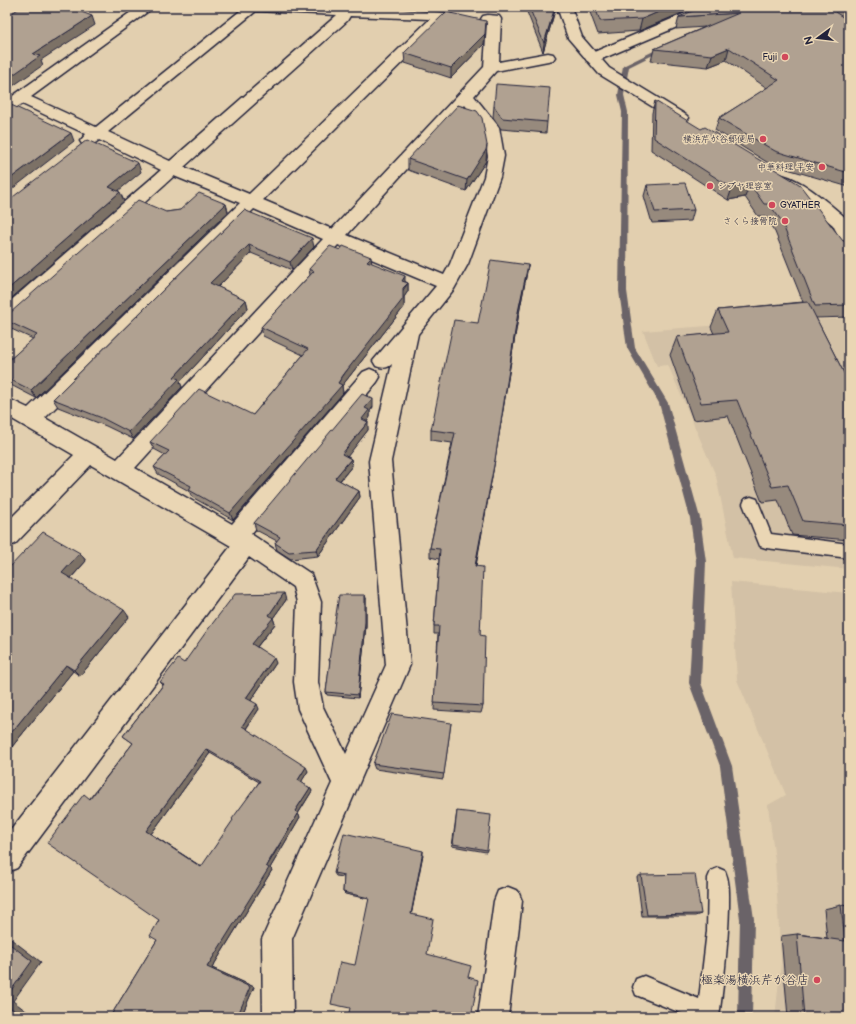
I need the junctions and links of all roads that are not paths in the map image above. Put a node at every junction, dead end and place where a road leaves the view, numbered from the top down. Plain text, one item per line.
1 (146, 7) edge
2 (253, 7) edge
3 (256, 7) edge
4 (564, 7) edge
5 (706, 8) edge
6 (346, 9) edge
7 (435, 14) edge
8 (488, 19) dead end
9 (548, 57) dead end
10 (592, 58) junction
11 (491, 68) junction
12 (466, 96) junction
13 (14, 102) edge
14 (696, 128) edge
15 (98, 133) junction
16 (79, 147) edge
17 (173, 169) junction
18 (770, 173) edge
19 (251, 201) junction
20 (845, 220) edge
21 (336, 237) junction
22 (849, 241) edge
23 (448, 284) junction
24 (7, 315) edge
25 (409, 332) junction
26 (7, 406) edge
27 (30, 419) junction
28 (89, 453) junction
29 (120, 470) junction
30 (751, 504) dead end
31 (7, 537) edge
32 (240, 540) junction
33 (849, 551) edge
34 (346, 783) junction
35 (7, 858) edge
36 (718, 878) dead end
37 (508, 901) dead end
38 (644, 986) dead end
39 (708, 1015) edge
40 (278, 1017) edge
41 (494, 1017) edge

1 - 13 street
2 - 15 street
3 - 6 street
4 - 10 street
5 - 10 street
6 - 7 street
6 - 17 street
7 - 19 street
8 - 11 street
9 - 11 street
10 - 14 street
11 - 12 street
12 - 21 street
12 - 23 street
13 - 15 street
15 - 16 street
15 - 17 street
17 - 19 street
17 - 24 street
18 - 20 street
19 - 21 street
19 - 27 street
20 - 22 street
21 - 23 street
21 - 29 street
23 - 25 street
25 - 32 street
25 - 34 street
26 - 27 street
27 - 28 street
28 - 29 street
28 - 31 street
29 - 32 street
30 - 33 lane
32 - 34 street
32 - 35 street
34 - 40 street
36 - 39 lane
37 - 41 street
38 - 39 lane

